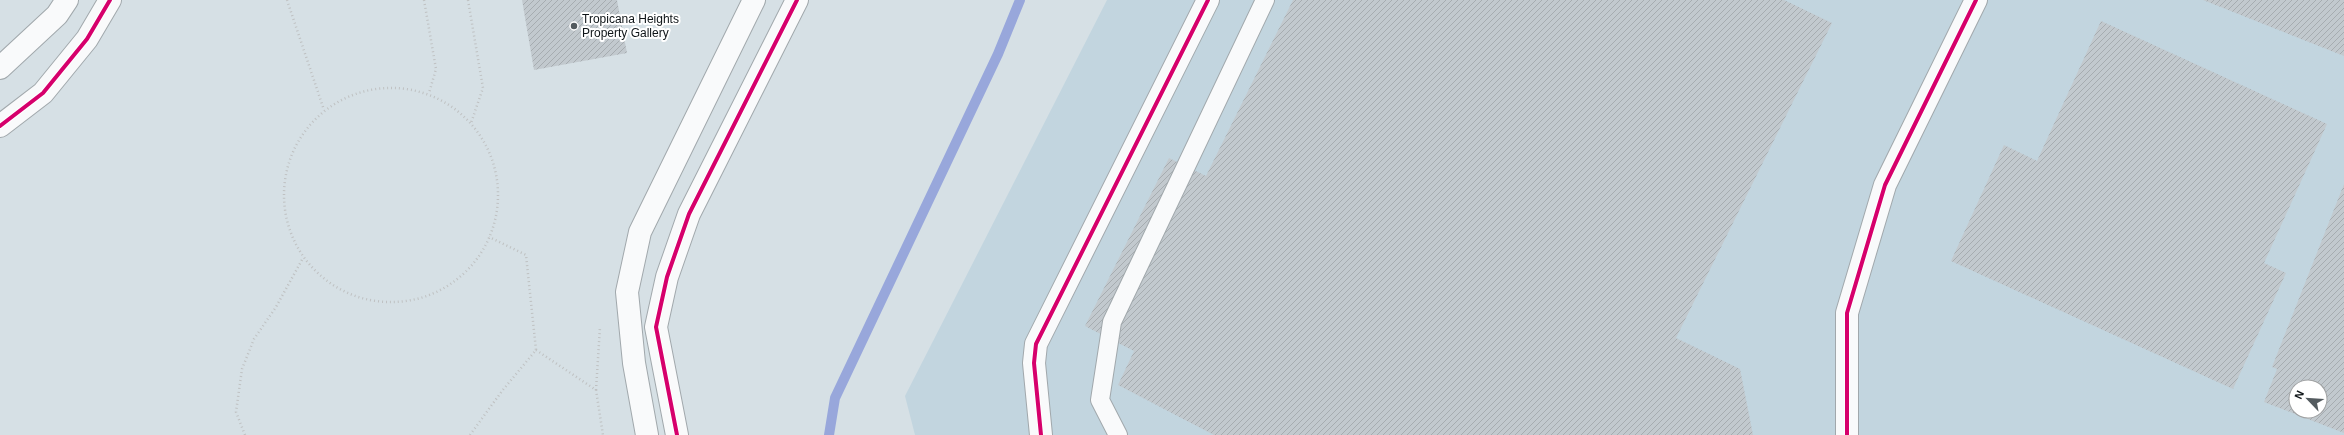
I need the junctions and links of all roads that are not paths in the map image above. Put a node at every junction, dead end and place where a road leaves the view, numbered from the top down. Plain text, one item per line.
1 (66, 0) edge
2 (110, 0) edge
3 (754, 0) edge
4 (797, 0) edge
5 (1208, 0) edge
6 (1265, 0) edge
7 (1976, 0) edge
8 (0, 68) edge
9 (0, 126) edge
10 (647, 435) edge
11 (677, 435) edge
12 (1041, 435) edge
13 (1118, 435) edge
14 (1846, 435) edge

1 - 8 street
2 - 9 street
3 - 10 street
4 - 11 street
5 - 12 street
6 - 13 lane
7 - 14 street

